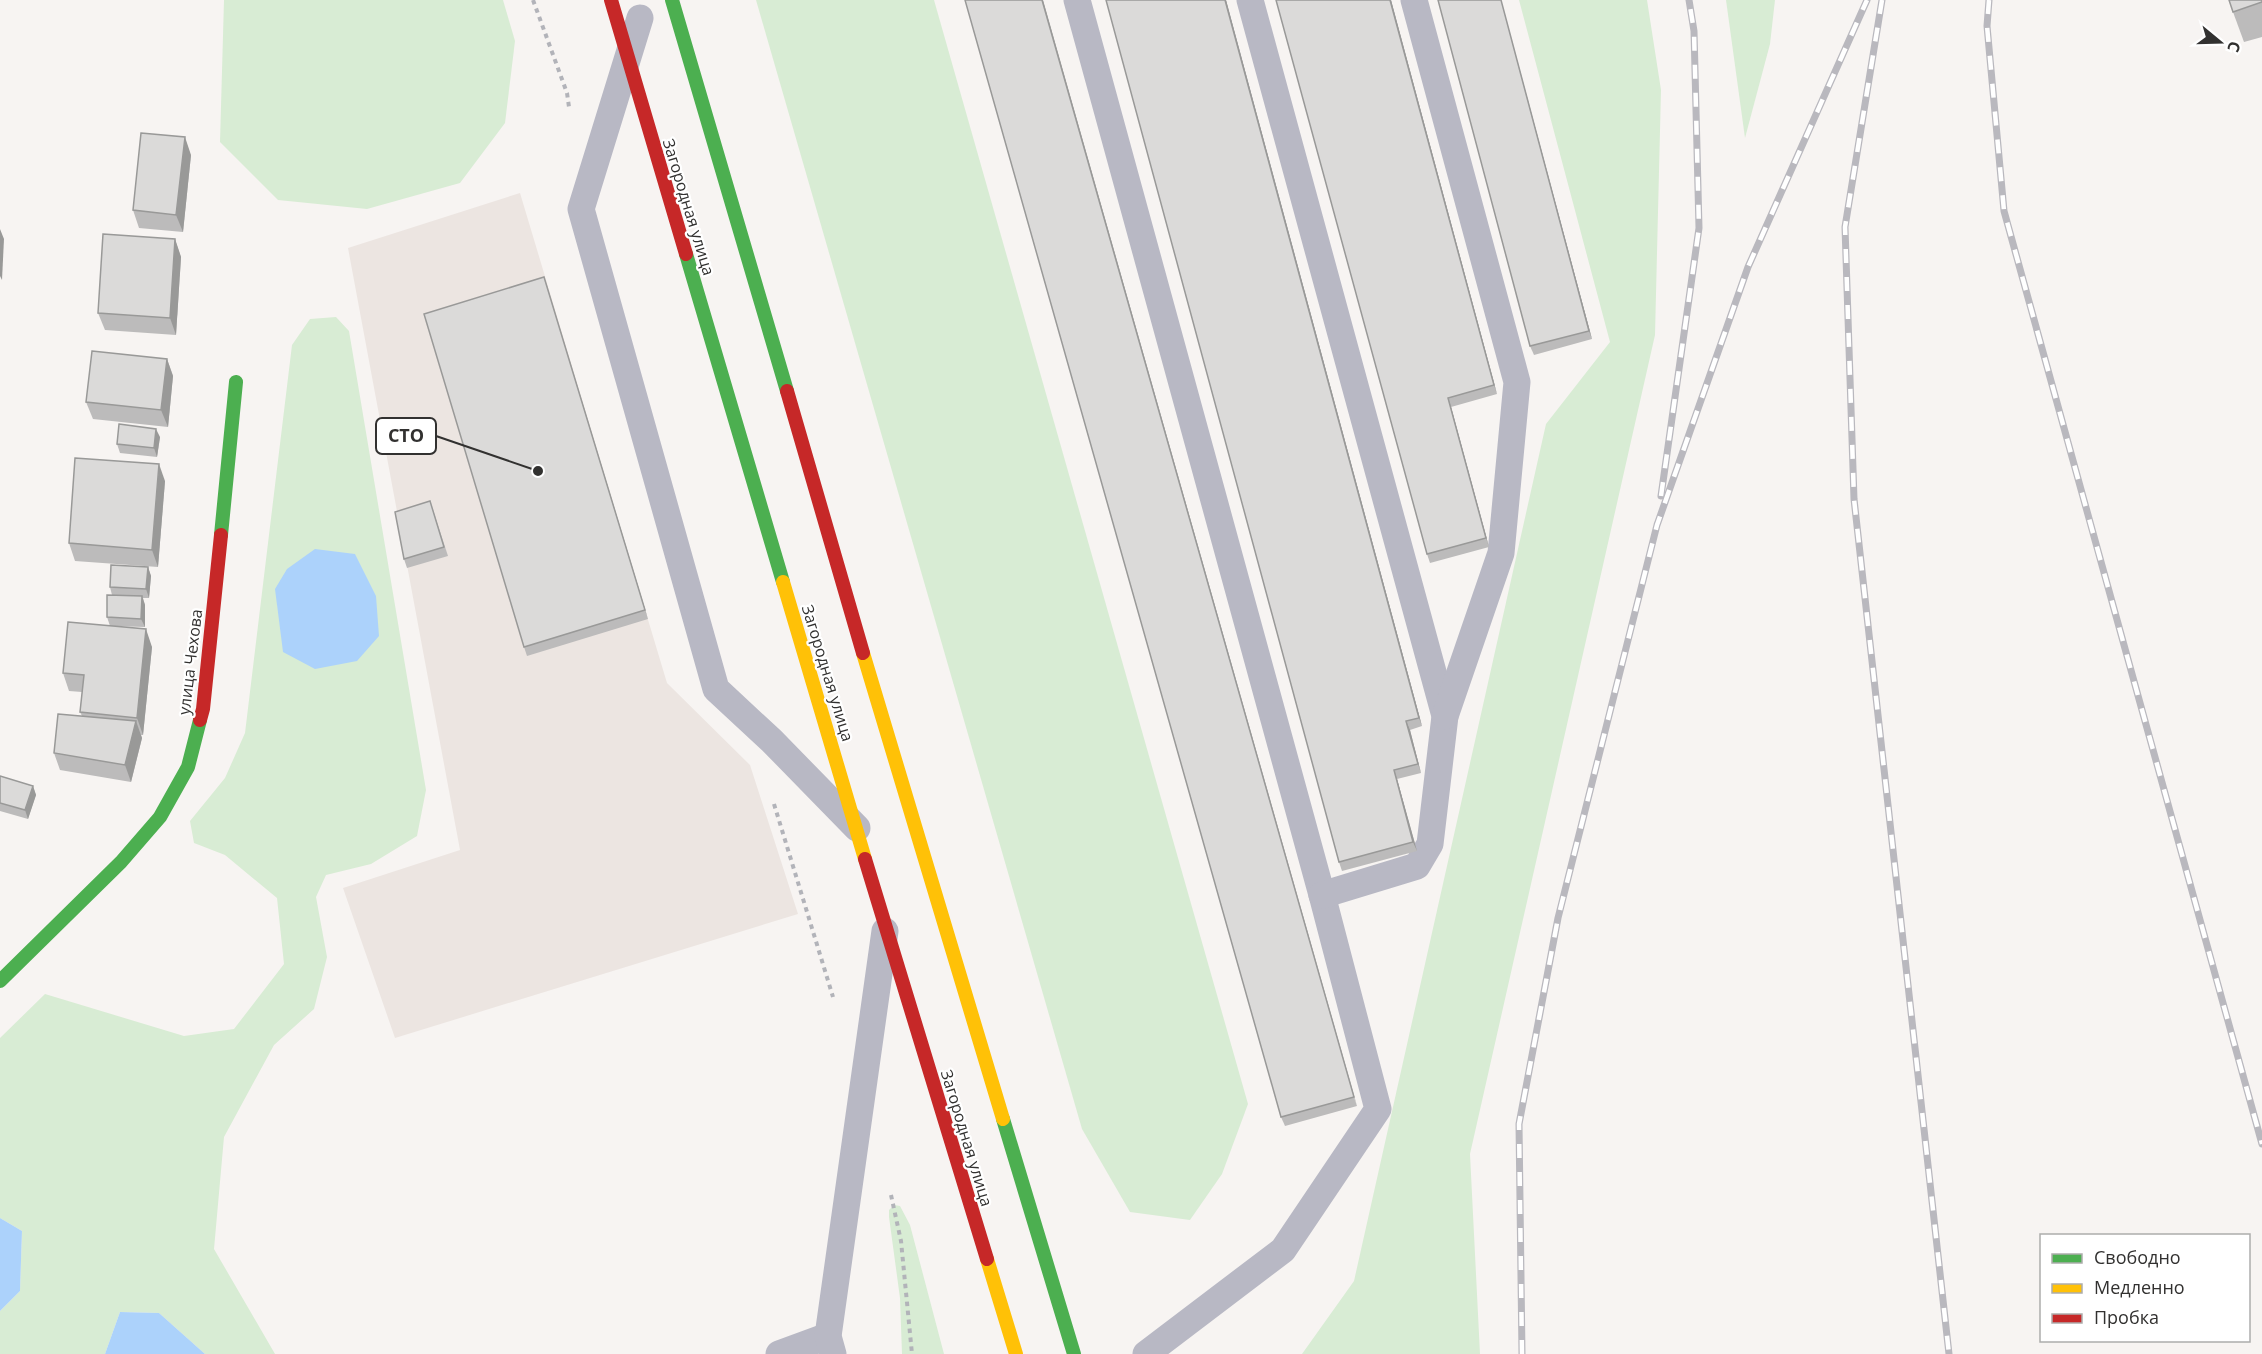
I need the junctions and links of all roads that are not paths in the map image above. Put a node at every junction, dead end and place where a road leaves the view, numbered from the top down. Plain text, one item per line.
1 (611, 0) edge
2 (672, 0) edge
3 (1077, 0) edge
4 (1250, 0) edge
5 (1414, 0) edge
6 (640, 18) dead end
7 (628, 58) junction
8 (236, 382) dead end
9 (1445, 716) junction
10 (857, 828) junction
11 (1322, 895) junction
12 (885, 927) junction
13 (0, 981) edge
14 (831, 1345) edge
15 (779, 1354) edge
16 (1016, 1354) edge
17 (1074, 1354) edge
18 (1146, 1354) edge

1 - 7 main road, Загородная улица
2 - 17 main road
3 - 11 lane
4 - 9 lane
5 - 9 lane
6 - 7 lane
7 - 10 main road, Загородная улица
7 - 10 lane
8 - 13 main road, улица Чехова
9 - 11 lane
10 - 12 main road, Загородная улица
11 - 18 lane
12 - 14 lane
12 - 16 main road, Загородная улица
14 - 15 lane

